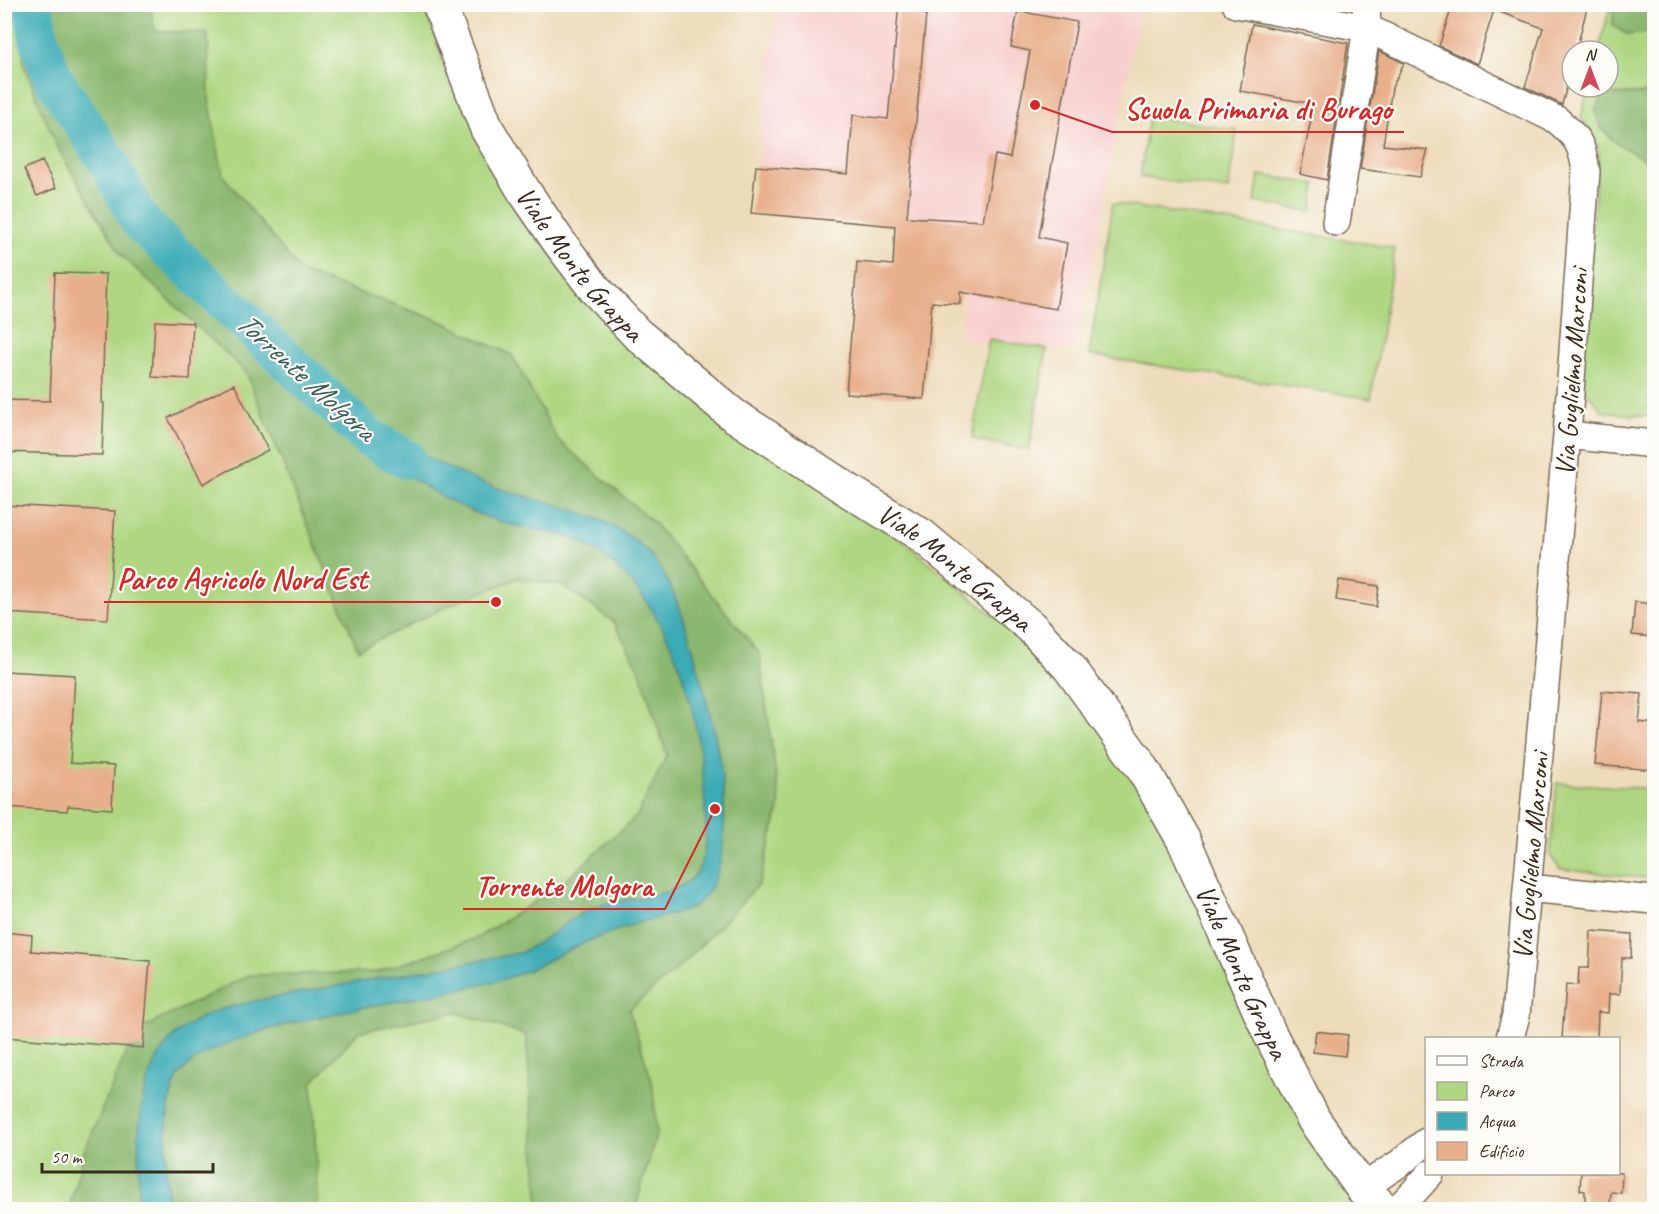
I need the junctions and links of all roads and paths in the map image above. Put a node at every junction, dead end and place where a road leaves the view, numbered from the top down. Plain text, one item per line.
1 (440, 4) edge
2 (1236, 4) edge
3 (1367, 16) edge
4 (1336, 222) dead end
5 (1567, 435) junction
6 (1654, 444) edge
7 (1527, 888) junction
8 (1654, 900) edge
9 (1510, 1037) edge
10 (1425, 1143) edge
11 (1428, 1175) edge
12 (1373, 1199) edge
13 (1396, 1209) edge

1 - 12 street, Viale Monte Grappa
2 - 3 street, Via Guglielmo Marconi
3 - 4 street
3 - 5 street, Via Guglielmo Marconi
5 - 6 street
5 - 7 street, Via Guglielmo Marconi
7 - 8 street
7 - 9 street, Via Guglielmo Marconi
10 - 12 street
11 - 13 street

